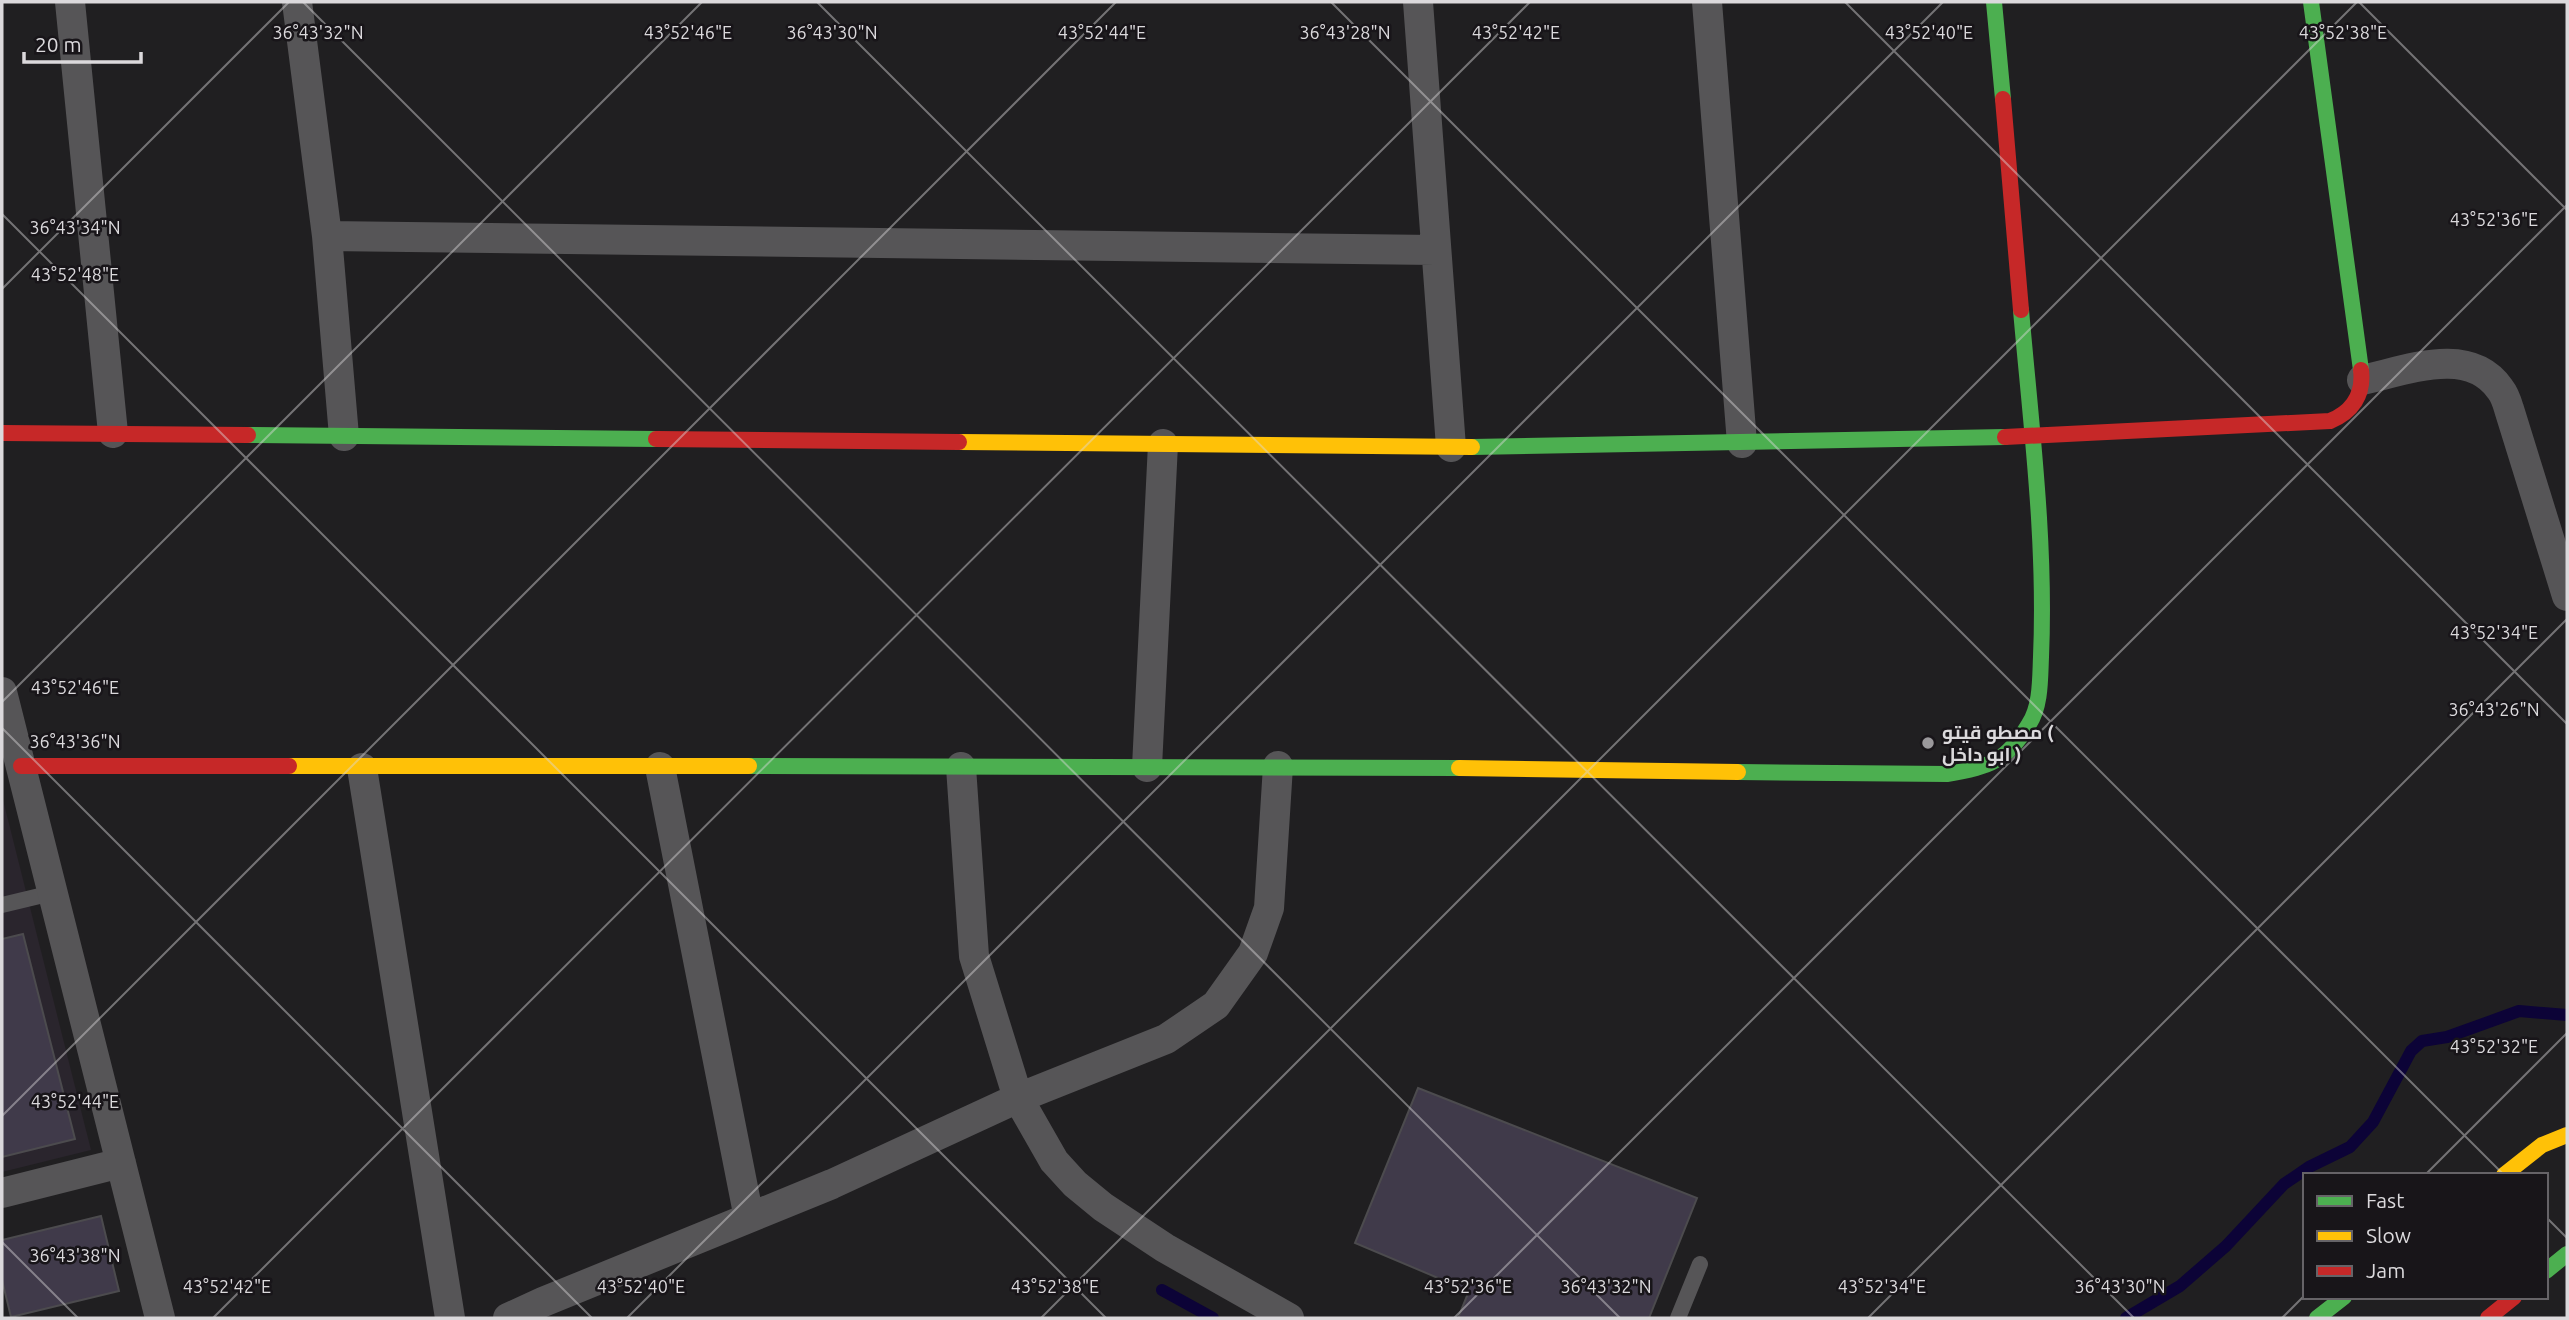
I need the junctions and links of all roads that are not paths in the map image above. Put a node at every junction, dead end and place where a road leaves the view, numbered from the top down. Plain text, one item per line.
1 (70, 2) edge
2 (297, 2) edge
3 (1419, 2) edge
4 (1707, 2) edge
5 (1994, 2) edge
6 (2311, 2) edge
7 (327, 236) junction
8 (1435, 250) junction
9 (2362, 380) junction
10 (2, 433) edge
11 (113, 433) junction
12 (344, 436) junction
13 (2034, 437) junction
14 (1742, 443) junction
15 (1163, 444) junction
16 (1451, 447) junction
17 (2567, 596) edge
18 (2, 692) edge
19 (21, 766) junction
20 (1278, 766) junction
21 (660, 767) junction
22 (961, 767) junction
23 (1147, 767) junction
24 (362, 768) junction
25 (52, 892) junction
26 (2, 905) edge
27 (1018, 1098) junction
28 (2567, 1135) edge
29 (121, 1163) junction
30 (2507, 1173) edge
31 (2, 1193) edge
32 (750, 1218) junction
33 (2567, 1254) edge
34 (1700, 1264) dead end
35 (2548, 1269) edge
36 (2341, 1299) edge
37 (2512, 1299) edge
38 (160, 1318) edge
39 (450, 1318) edge
40 (508, 1318) edge
41 (1289, 1318) edge
42 (1678, 1318) edge
43 (2317, 1318) edge
44 (2488, 1318) edge

1 - 11 street
2 - 7 street
3 - 8 street
4 - 14 street
5 - 13 street
6 - 9 street
7 - 8 street
7 - 12 street
8 - 16 street
9 - 13 street
9 - 17 street
10 - 11 street
11 - 12 street
12 - 15 street
13 - 14 street
13 - 20 street
14 - 16 street
15 - 16 street
15 - 23 street
18 - 19 street
19 - 24 street
19 - 25 street
20 - 23 street
20 - 27 street
21 - 22 street
21 - 24 street
21 - 32 street
22 - 23 street
22 - 27 street
24 - 39 street
25 - 26 lane
25 - 29 street
27 - 32 street
27 - 41 street
28 - 30 street
29 - 31 street
29 - 38 street
32 - 40 street
33 - 35 street
34 - 42 lane
36 - 43 street
37 - 44 street

